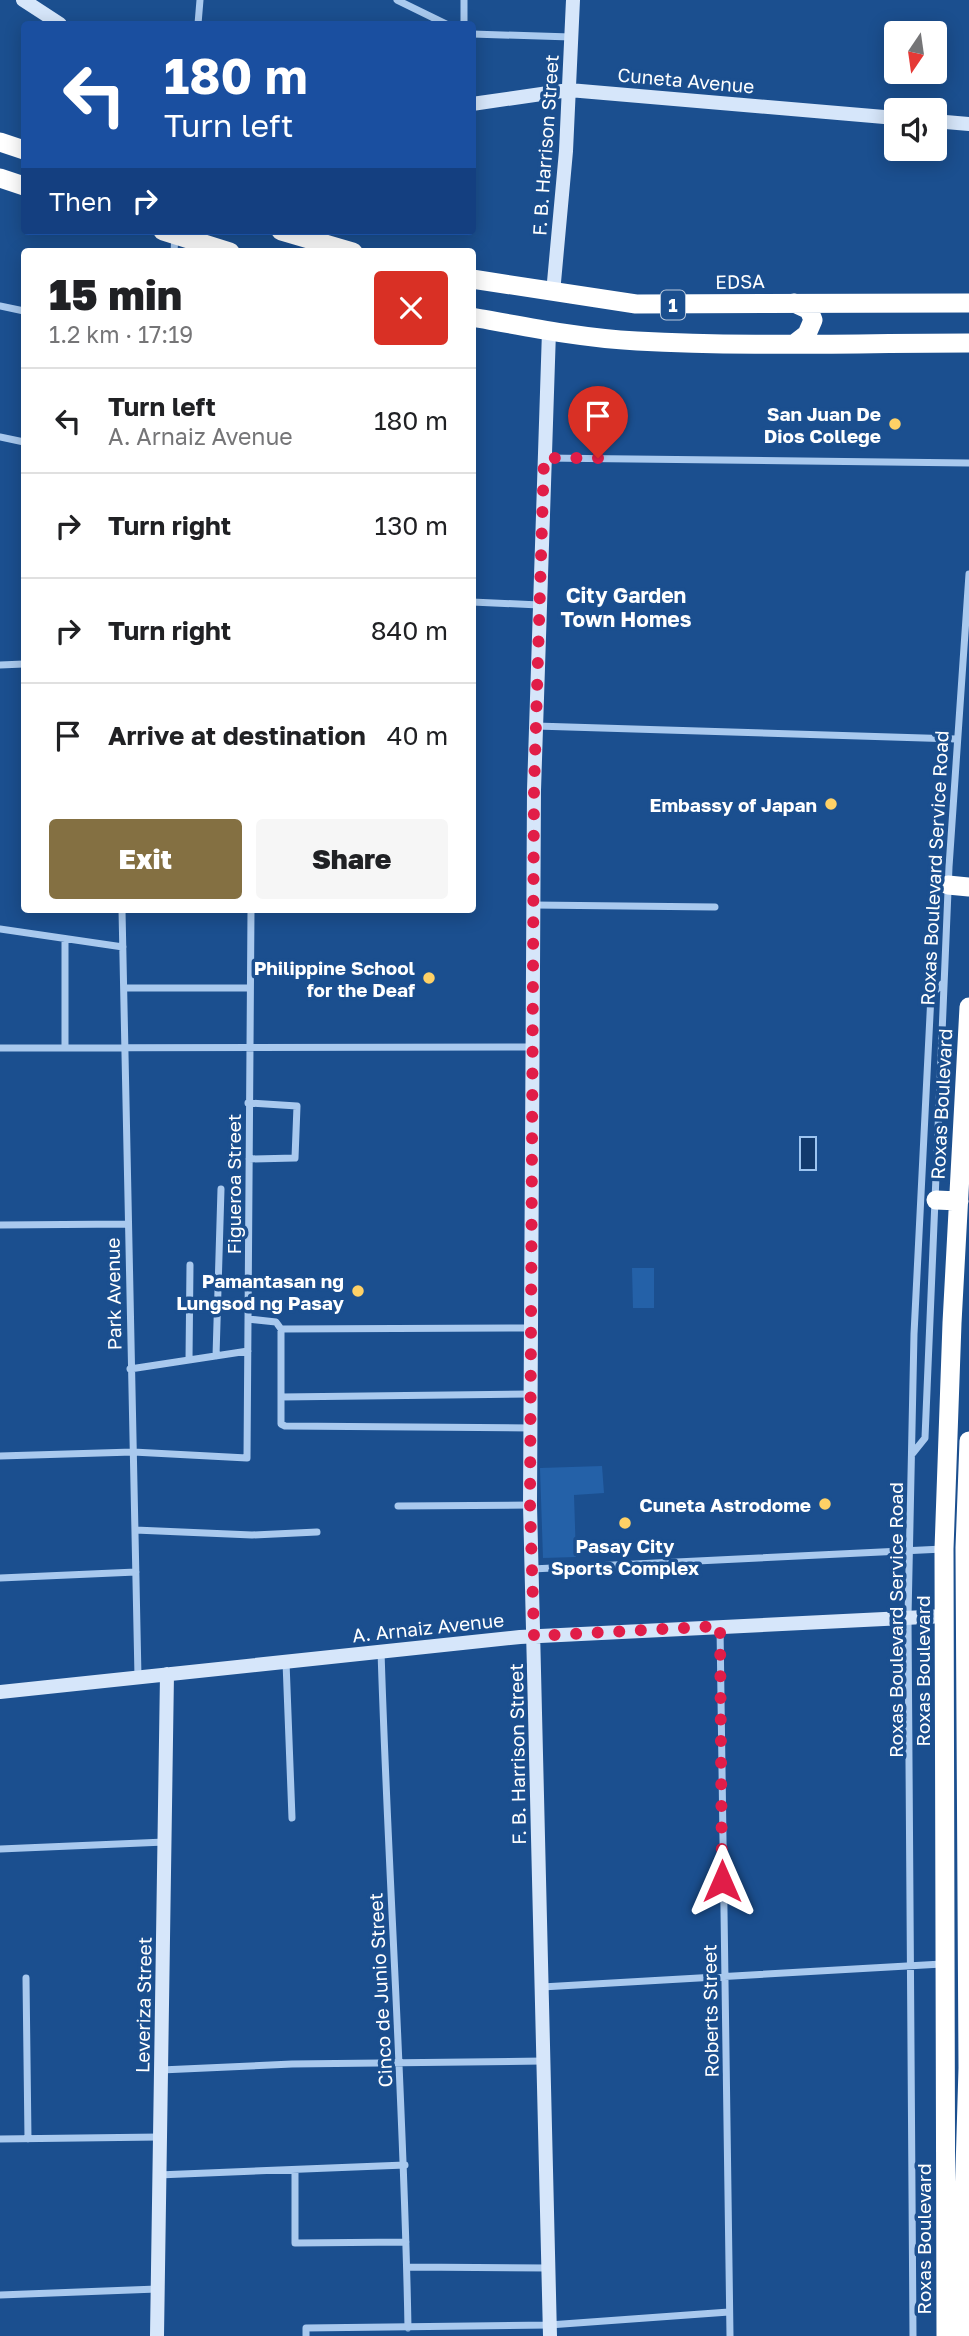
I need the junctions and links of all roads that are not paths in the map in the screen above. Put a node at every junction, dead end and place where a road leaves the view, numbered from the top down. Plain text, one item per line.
1 (23, 0) edge
2 (200, 0) edge
3 (397, 0) edge
4 (464, 0) edge
5 (573, 0) edge
6 (55, 21) edge
7 (198, 21) edge
8 (440, 21) edge
9 (464, 21) edge
10 (476, 34) edge
11 (572, 37) junction
12 (569, 90) junction
13 (476, 103) edge
14 (884, 117) edge
15 (947, 122) edge
16 (969, 124) edge
17 (0, 142) edge
18 (21, 149) edge
19 (0, 178) edge
20 (21, 185) edge
21 (298, 235) edge
22 (171, 239) edge
23 (212, 248) edge
24 (339, 248) edge
25 (476, 280) edge
26 (553, 293) junction
27 (794, 303) junction
28 (969, 303) edge
29 (0, 306) edge
30 (21, 310) edge
31 (476, 318) edge
32 (549, 331) junction
33 (969, 343) edge
34 (794, 344) junction
35 (0, 437) edge
36 (21, 441) edge
37 (544, 458) junction
38 (969, 463) edge
39 (969, 574) edge
40 (476, 602) edge
41 (539, 605) junction
42 (21, 664) edge
43 (0, 665) edge
44 (536, 726) junction
45 (957, 739) junction
46 (948, 885) junction
47 (969, 887) edge
48 (534, 905) junction
49 (715, 907) dead end
50 (122, 913) edge
51 (251, 913) edge
52 (0, 929) edge
53 (65, 939) junction
54 (123, 947) junction
55 (943, 982) junction
56 (124, 988) junction
57 (249, 988) junction
58 (969, 1007) edge
59 (533, 1047) junction
60 (0, 1048) edge
61 (65, 1048) junction
62 (124, 1048) junction
63 (249, 1048) junction
64 (248, 1103) junction
65 (249, 1159) junction
66 (221, 1189) dead end
67 (936, 1200) junction
68 (959, 1201) junction
69 (128, 1224) junction
70 (0, 1225) edge
71 (190, 1265) dead end
72 (248, 1319) junction
73 (531, 1328) junction
74 (281, 1329) junction
75 (248, 1351) junction
76 (216, 1356) junction
77 (190, 1360) junction
78 (130, 1369) junction
79 (531, 1394) junction
80 (281, 1397) junction
81 (531, 1428) junction
82 (132, 1452) junction
83 (969, 1453) edge
84 (913, 1454) junction
85 (0, 1456) edge
86 (530, 1504) junction
87 (398, 1506) dead end
88 (135, 1530) junction
89 (317, 1532) dead end
90 (944, 1549) junction
91 (908, 1550) junction
92 (531, 1569) junction
93 (136, 1572) junction
94 (0, 1578) edge
95 (945, 1616) junction
96 (908, 1617) junction
97 (720, 1626) junction
98 (534, 1636) junction
99 (381, 1650) junction
100 (286, 1661) junction
101 (167, 1674) junction
102 (138, 1677) junction
103 (0, 1692) edge
104 (292, 1818) dead end
105 (165, 1842) junction
106 (0, 1849) edge
107 (944, 1964) junction
108 (911, 1965) junction
109 (725, 1975) junction
110 (26, 1978) dead end
111 (541, 1987) junction
112 (542, 2061) junction
113 (401, 2063) junction
114 (161, 2070) junction
115 (159, 2137) junction
116 (0, 2139) edge
117 (28, 2139) junction
118 (405, 2165) junction
119 (295, 2170) junction
120 (157, 2175) junction
121 (406, 2242) junction
122 (407, 2267) junction
123 (548, 2268) junction
124 (157, 2289) junction
125 (0, 2295) edge
126 (730, 2312) junction
127 (408, 2328) junction
128 (549, 2331) edge
129 (157, 2336) edge
130 (306, 2336) edge
131 (730, 2336) edge
132 (913, 2336) edge
133 (946, 2336) edge
134 (960, 2336) edge

1 - 6 main road
2 - 7 street
3 - 8 street
4 - 9 street
5 - 11 main road, F. B. Harrison Street
10 - 11 street
11 - 12 main road, F. B. Harrison Street
12 - 13 main road, Cuneta Avenue
12 - 14 main road, Cuneta Avenue
12 - 26 main road, F. B. Harrison Street
15 - 16 main road
17 - 18 highway
19 - 20 highway
21 - 24 highway
22 - 23 highway
25 - 26 highway, EDSA / 1
26 - 27 highway, EDSA / 1
27 - 28 highway, EDSA / 1
27 - 34 highway
29 - 30 street
31 - 32 highway, 1
32 - 34 highway, 1
32 - 37 main road, F. B. Harrison Street
33 - 34 highway, 1
35 - 36 street
37 - 38 street
37 - 41 main road, F. B. Harrison Street
39 - 45 street, Roxas Boulevard Service Road
40 - 41 street
41 - 44 main road, F. B. Harrison Street
42 - 43 street
44 - 45 street
44 - 48 main road, F. B. Harrison Street
45 - 46 street, Roxas Boulevard Service Road
46 - 47 highway
46 - 55 street, Roxas Boulevard Service Road
48 - 49 street
48 - 59 main road, F. B. Harrison Street
50 - 54 street, Park Avenue
51 - 57 street, Figueroa Street
52 - 53 street
53 - 54 street
53 - 61 street
54 - 56 street, Park Avenue
55 - 67 street, Roxas Boulevard Service Road
55 - 84 street
56 - 57 street
56 - 62 street, Park Avenue
57 - 63 street, Figueroa Street
58 - 68 highway, Roxas Boulevard
59 - 63 street
59 - 73 main road, F. B. Harrison Street
60 - 61 street
61 - 62 street
62 - 63 street
62 - 69 street, Park Avenue
63 - 64 street, Figueroa Street
64 - 65 street, Figueroa Street
64 - 65 street
65 - 72 street, Figueroa Street
66 - 76 street
67 - 68 highway
67 - 84 street, Roxas Boulevard Service Road
68 - 90 highway, Roxas Boulevard
69 - 70 street
69 - 78 street, Park Avenue
71 - 77 street
72 - 74 street
72 - 75 street, Figueroa Street
73 - 74 street
73 - 79 main road, F. B. Harrison Street
74 - 80 street
75 - 76 street
75 - 82 street, Figueroa Street
76 - 77 street
77 - 78 street
78 - 82 street, Park Avenue
79 - 80 street
79 - 81 main road, F. B. Harrison Street
80 - 81 street
81 - 86 main road, F. B. Harrison Street
82 - 85 street
82 - 88 street, Park Avenue
83 - 134 highway, Roxas Boulevard
84 - 91 street, Roxas Boulevard Service Road
86 - 87 street
86 - 92 main road, F. B. Harrison Street
88 - 89 street
88 - 93 street, Park Avenue
90 - 91 street
90 - 95 highway, Roxas Boulevard
91 - 92 street
91 - 96 street, Roxas Boulevard Service Road
92 - 98 main road, F. B. Harrison Street
93 - 94 street
93 - 102 street, Park Avenue
95 - 96 main road, A. Arnaiz Avenue
95 - 107 highway, Roxas Boulevard
96 - 97 main road, A. Arnaiz Avenue
96 - 108 street, Roxas Boulevard Service Road
97 - 98 main road, A. Arnaiz Avenue
97 - 109 street, Roberts Street
98 - 99 main road, A. Arnaiz Avenue
98 - 111 main road, F. B. Harrison Street
99 - 100 main road, A. Arnaiz Avenue
99 - 113 street, Cinco de Junio Street
100 - 101 main road, A. Arnaiz Avenue
100 - 104 street
101 - 102 main road, A. Arnaiz Avenue
101 - 105 main road, Leveriza Street
102 - 103 main road, A. Arnaiz Avenue
105 - 106 street
105 - 114 main road, Leveriza Street
107 - 108 street
107 - 133 highway, Roxas Boulevard
108 - 109 street
108 - 132 street, Roxas Boulevard Service Road
109 - 111 street
109 - 126 street, Roberts Street
110 - 117 street
111 - 112 main road, F. B. Harrison Street
112 - 113 street
112 - 123 main road, F. B. Harrison Street
113 - 114 street
113 - 118 street, Cinco de Junio Street
114 - 115 main road, Leveriza Street
115 - 117 street
115 - 120 main road, Leveriza Street
116 - 117 street
118 - 119 street
118 - 121 street, Cinco de Junio Street
119 - 120 street
119 - 121 street
120 - 124 main road, Leveriza Street
121 - 122 street, Cinco de Junio Street
122 - 123 street
122 - 127 street, Cinco de Junio Street
123 - 128 main road, F. B. Harrison Street
124 - 125 street
124 - 129 main road, Leveriza Street
126 - 128 street
126 - 131 street, Roberts Street
127 - 128 street
127 - 130 street

